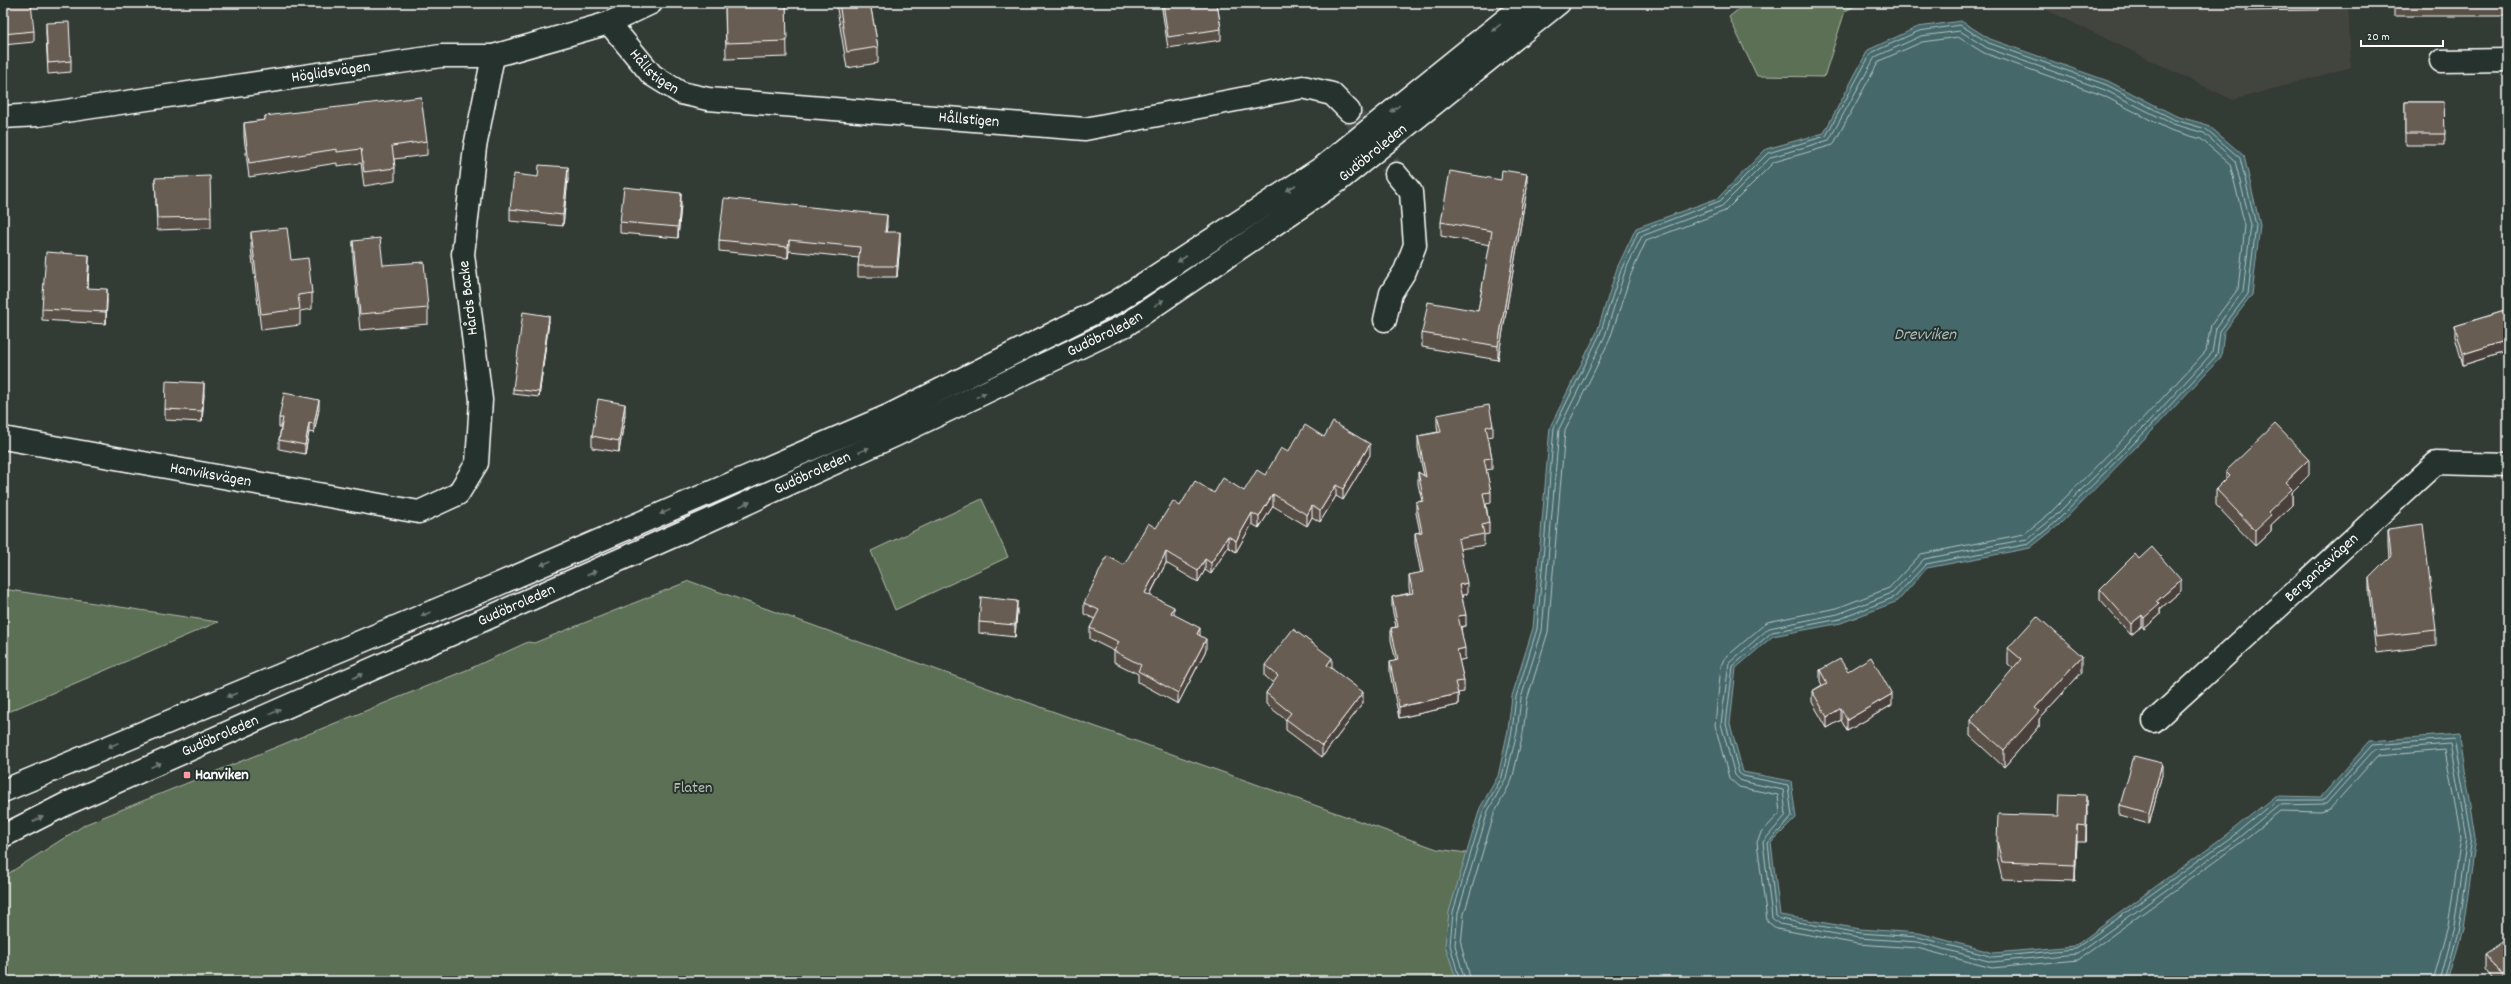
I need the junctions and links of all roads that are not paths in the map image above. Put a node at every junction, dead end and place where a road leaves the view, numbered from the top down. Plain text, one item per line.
1 (651, 3) edge
2 (1526, 3) edge
3 (1559, 3) edge
4 (609, 22) junction
5 (493, 56) junction
6 (2508, 60) edge
7 (2441, 61) dead end
8 (1349, 111) tunnel mouth
9 (3, 117) edge
10 (1396, 174) tunnel mouth
11 (1385, 320) dead end
12 (3, 438) edge
13 (2508, 465) edge
14 (419, 512) joint
15 (2154, 721) dead end
16 (3, 791) edge
17 (3, 836) edge

1 - 4 main road, Höglidsvägen
2 -> 16 main road, Gudöbroleden
17 -> 3 main road, Gudöbroleden
4 - 5 main road, Höglidsvägen
4 - 8 main road, Hållstigen
5 - 9 main road, Höglidsvägen
5 - 14 main road, Hårds Backe
6 - 7 main road
10 - 11 main road
12 - 14 main road, Hanviksvägen
13 - 15 main road, Berganäsvägen

